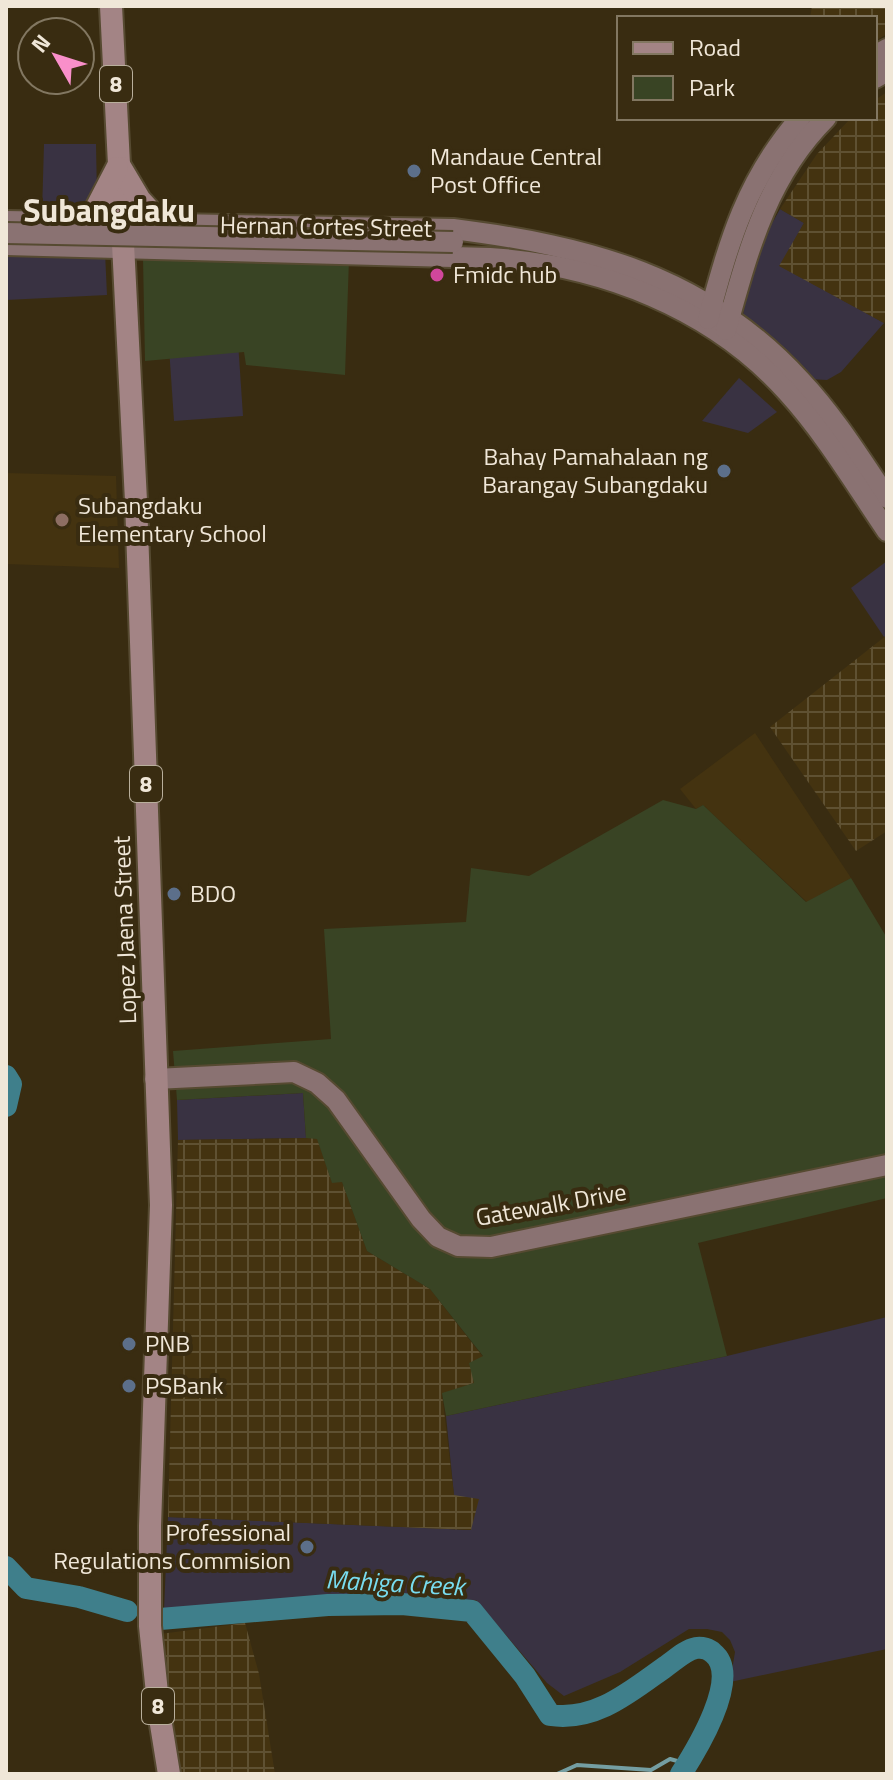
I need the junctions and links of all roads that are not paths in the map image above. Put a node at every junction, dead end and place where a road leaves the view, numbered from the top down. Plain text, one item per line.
1 (111, 6) edge
2 (798, 120) edge
3 (824, 120) edge
4 (119, 163) junction
5 (6, 221) edge
6 (89, 222) junction
7 (122, 223) junction
8 (162, 224) junction
9 (6, 233) edge
10 (6, 245) edge
11 (124, 248) junction
12 (551, 254) junction
13 (709, 316) junction
14 (727, 328) junction
15 (887, 498) edge
16 (887, 531) edge
17 (155, 1079) junction
18 (887, 1165) edge
19 (169, 1774) edge

1 - 4 main road, 8
2 - 13 main road
3 - 14 main road
4 - 6 main road
4 - 7 main road, 8
4 - 8 main road
5 - 6 main road, Hernan Cortes Street
6 - 7 main road, Hernan Cortes Street
7 - 8 main road, Hernan Cortes Street
7 - 11 main road, Lopez Jaena Street / 8
8 - 12 main road, Hernan Cortes Street
9 - 12 main road, Hernan Cortes Street, bridge
10 - 11 main road, Hernan Cortes Street
11 - 12 main road, Hernan Cortes Street
11 - 17 main road, Lopez Jaena Street / 8
12 - 13 main road, Hernan Cortes Street
13 - 14 main road, Hernan Cortes Street
14 - 15 main road
14 - 16 main road
17 - 18 main road, Gatewalk Drive
17 - 19 main road, Lopez Jaena Street / 8

